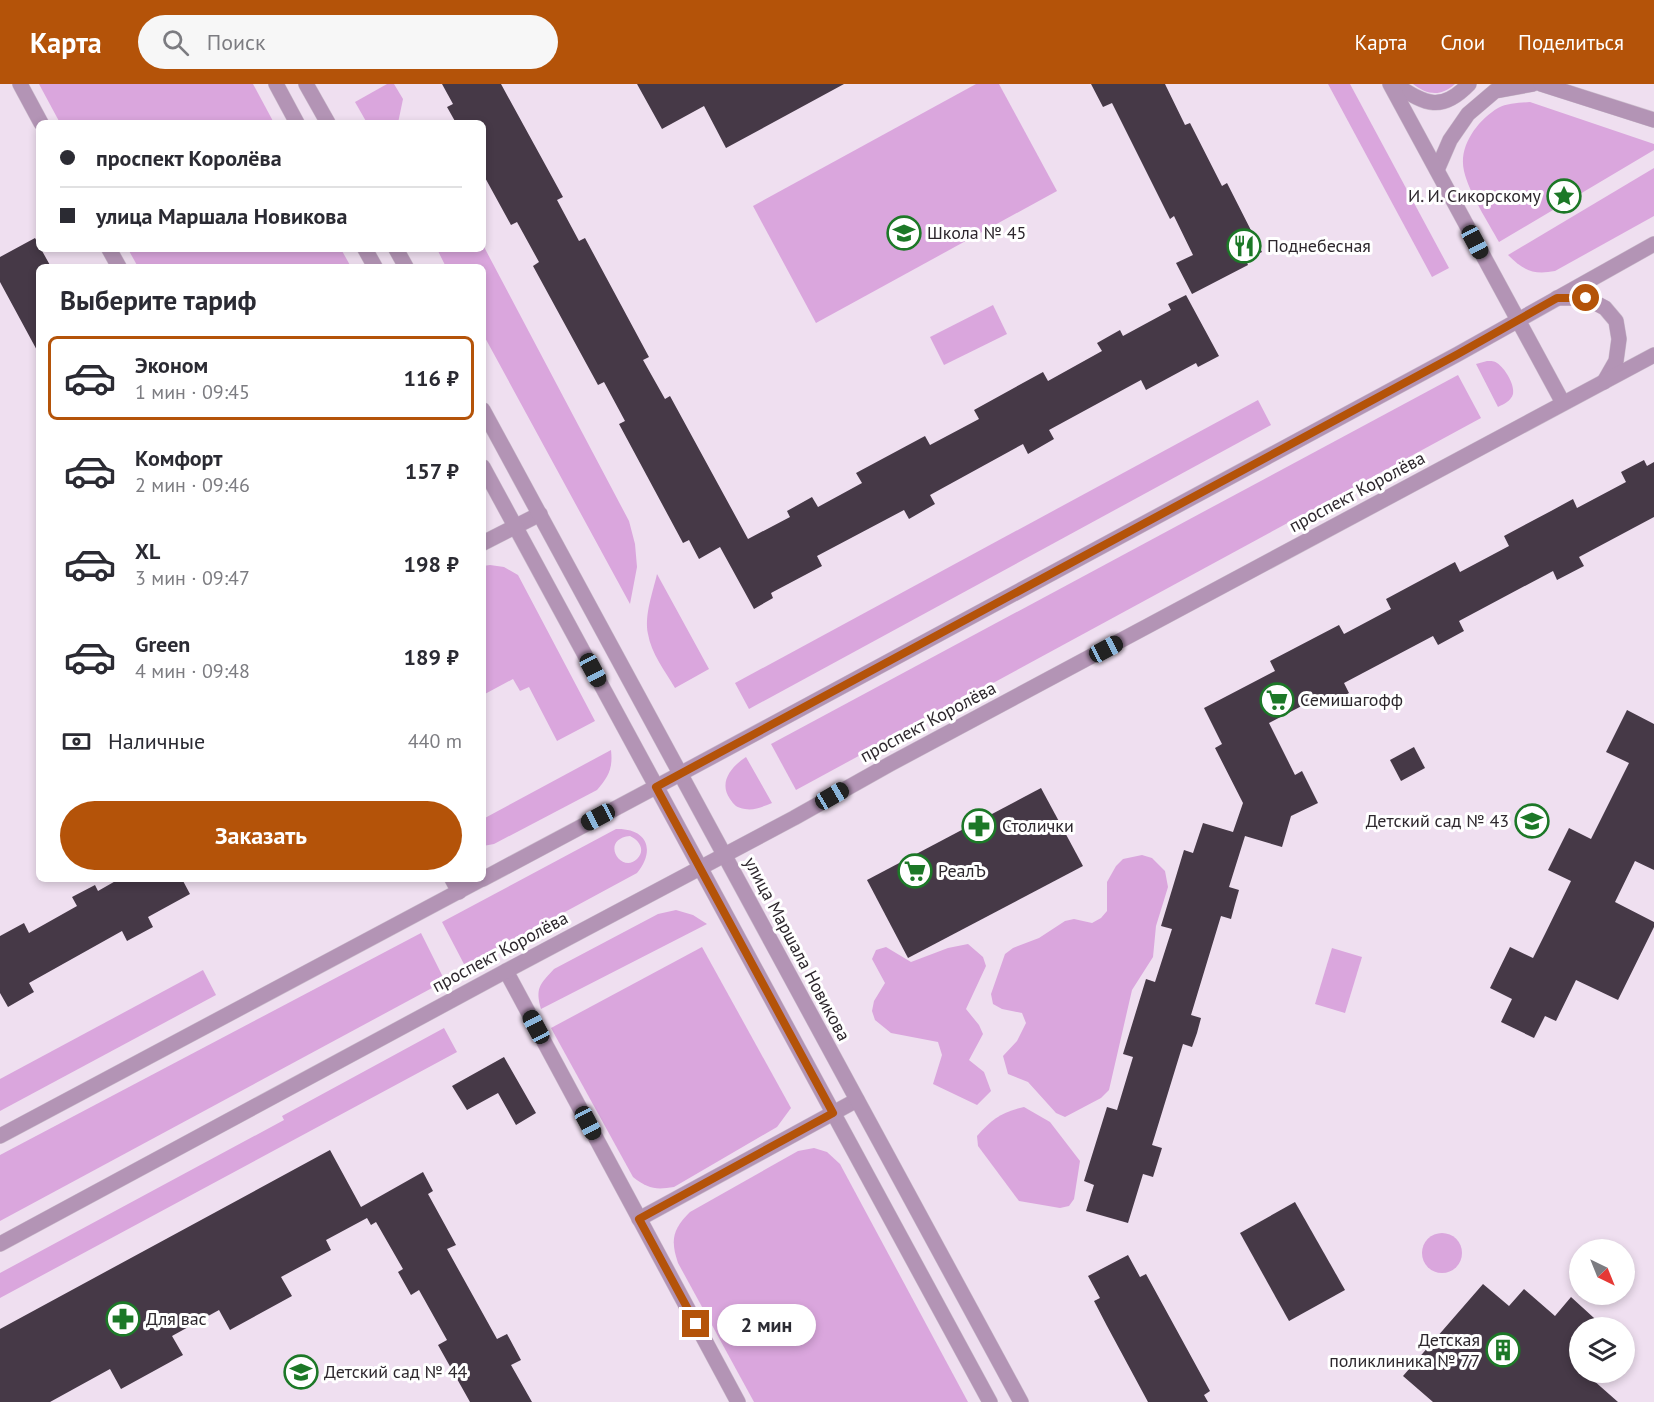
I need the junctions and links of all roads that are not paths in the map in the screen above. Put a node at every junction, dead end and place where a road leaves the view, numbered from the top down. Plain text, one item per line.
1 (20, 84) edge
2 (276, 84) edge
3 (306, 84) edge
4 (1392, 84) edge
5 (1469, 84) edge
6 (1533, 84) edge
7 (1541, 84) edge
8 (39, 120) edge
9 (295, 120) edge
10 (325, 120) edge
11 (1654, 120) edge
12 (1437, 170) junction
13 (1654, 244) edge
14 (1557, 298) junction
15 (1518, 320) junction
16 (1654, 355) edge
17 (1604, 382) junction
18 (1563, 403) junction
19 (486, 415) edge
20 (486, 473) edge
21 (540, 514) junction
22 (515, 527) junction
23 (486, 542) edge
24 (680, 774) junction
25 (656, 787) junction
26 (724, 855) junction
27 (700, 868) junction
28 (486, 877) edge
29 (455, 885) edge
30 (506, 971) junction
31 (857, 1100) junction
32 (833, 1113) junction
33 (0, 1136) edge
34 (639, 1219) junction
35 (0, 1244) edge
36 (738, 1402) edge
37 (990, 1402) edge
38 (1021, 1402) edge

1 - 8 street
2 - 9 street
3 - 10 street
4 - 5 street
4 - 12 street
6 - 12 street
7 - 11 street
12 - 15 street
13 - 14 street
14 - 15 street
14 - 17 street
15 - 18 street
15 - 24 street
16 - 17 street, проспект Королёва
17 - 18 street, проспект Королёва
18 - 26 street, проспект Королёва
19 - 21 street, улица Маршала Новикова
20 - 22 street
21 - 22 street
21 - 24 street, улица Маршала Новикова
22 - 23 street
22 - 25 street
24 - 25 street
24 - 26 street, улица Маршала Новикова
25 - 27 street
25 - 28 street
26 - 27 street, проспект Королёва
26 - 31 street, улица Маршала Новикова
27 - 30 street, проспект Королёва
27 - 32 street
29 - 33 street
30 - 34 street
30 - 35 street, проспект Королёва
31 - 32 street
31 - 38 street, улица Маршала Новикова
32 - 34 street
32 - 37 street
34 - 36 street

